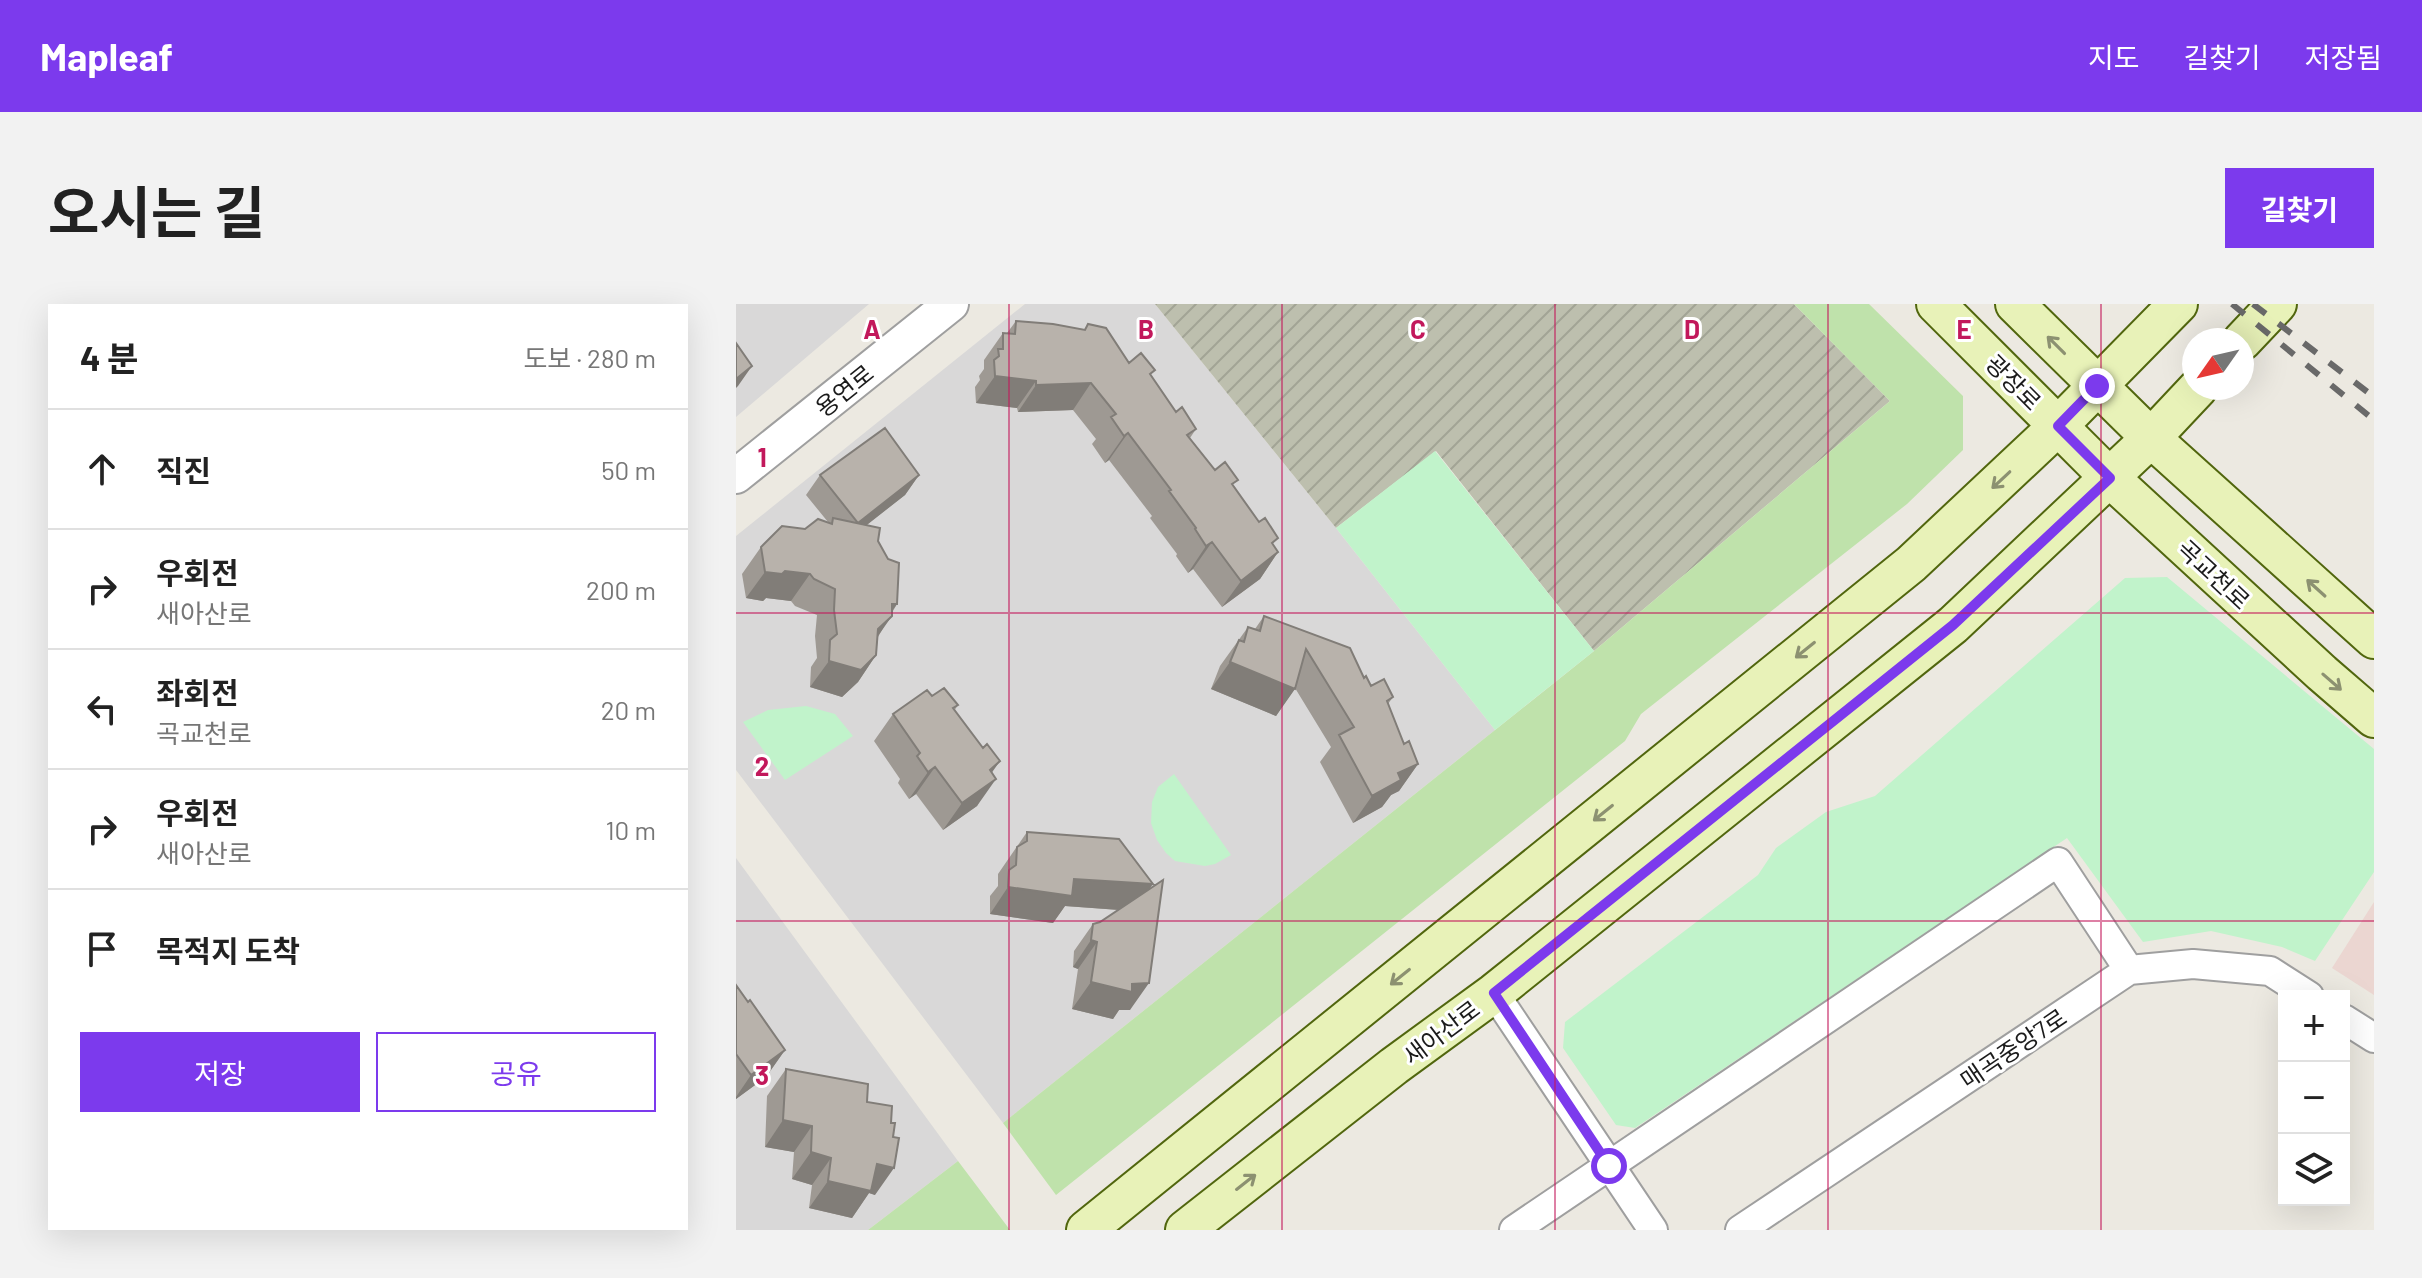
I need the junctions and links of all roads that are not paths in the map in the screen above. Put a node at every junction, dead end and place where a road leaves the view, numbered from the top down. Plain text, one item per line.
1 (951, 304) edge
2 (1936, 304) edge
3 (2015, 304) edge
4 (2178, 304) edge
5 (2277, 304) edge
6 (2254, 328) edge
7 (2097, 386) junction
8 (2187, 400) edge
9 (2058, 426) junction
10 (2151, 438) junction
11 (736, 476) edge
12 (2110, 478) junction
13 (2374, 639) edge
14 (2374, 718) edge
15 (2129, 970) junction
16 (2300, 990) edge
17 (1494, 993) junction
18 (2350, 1023) edge
19 (2374, 1038) edge
20 (1609, 1166) junction
21 (1086, 1230) edge
22 (1185, 1230) edge
23 (1514, 1230) edge
24 (1653, 1230) edge
25 (1740, 1230) edge

1 - 11 street, 용연로
2 - 9 main road, 광장로
7 -> 3 main road
4 - 7 main road
5 - 6 main road
7 - 9 main road
7 - 10 main road
8 - 10 main road, 새아산로
9 - 12 main road, 곡교천로
9 -> 21 main road
10 - 12 main road, 새아산로
13 -> 10 main road
12 -> 14 main road, 곡교천로
12 - 17 main road, 새아산로
15 - 16 street, 매곡중앙7로
15 - 20 street
15 - 25 street, 매곡중앙7로
17 - 20 street
22 -> 17 main road, 새아산로
18 - 19 street
20 - 23 street
20 - 24 street

